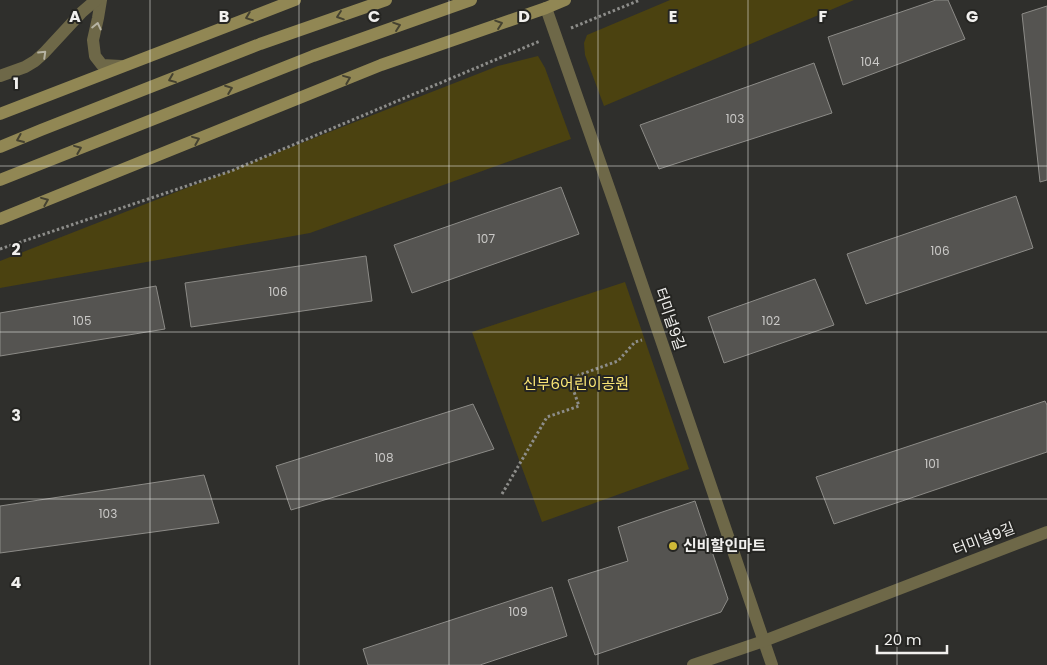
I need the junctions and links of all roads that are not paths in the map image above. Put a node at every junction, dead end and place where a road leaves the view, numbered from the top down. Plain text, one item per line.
1 (96, 0) edge
2 (101, 0) edge
3 (295, 0) edge
4 (386, 0) edge
5 (471, 0) edge
6 (565, 0) edge
7 (546, 8) junction
8 (121, 66) junction
9 (0, 76) edge
10 (70, 86) junction
11 (0, 108) edge
12 (0, 114) edge
13 (0, 147) edge
14 (0, 180) edge
15 (0, 219) edge
16 (1047, 532) edge
17 (764, 641) junction
18 (693, 665) edge
19 (772, 665) edge

9 -> 1 street
8 -> 2 street
3 -> 8 main road
4 -> 13 main road
14 -> 5 main road
6 - 7 main road
15 -> 7 main road
7 - 17 street, 터미널9길
8 - 10 main road
10 - 11 main road
10 - 12 main road
16 - 17 street, 터미널9길
17 - 18 street, 터미널9길
17 - 19 street

